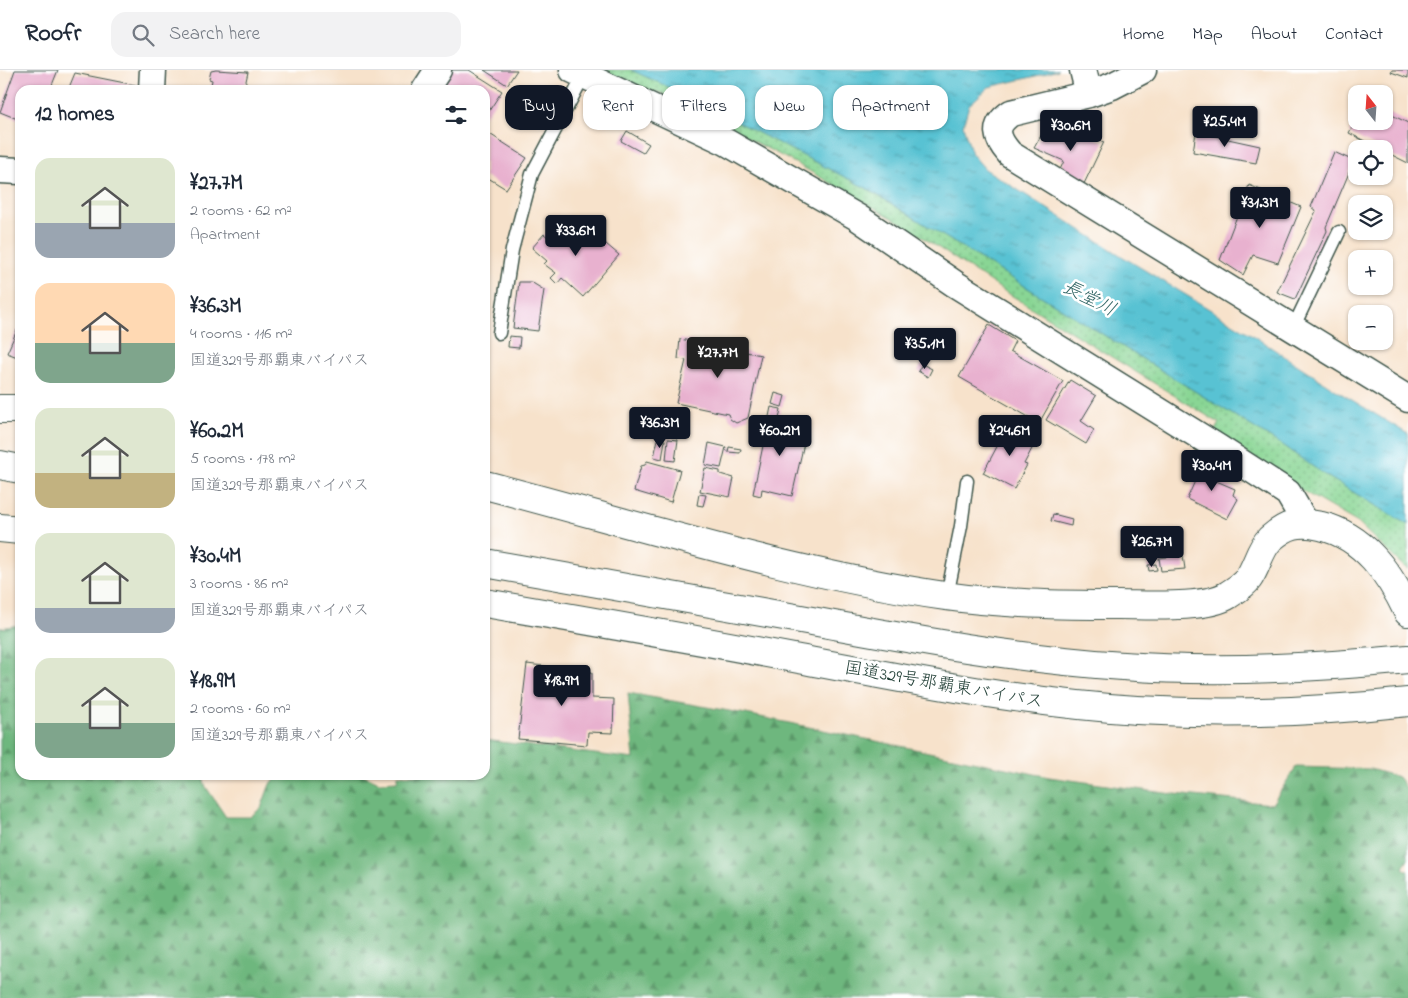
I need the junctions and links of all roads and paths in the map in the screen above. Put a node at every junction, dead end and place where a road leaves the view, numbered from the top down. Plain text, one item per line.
1 (153, 70) edge
2 (438, 70) edge
3 (1143, 70) edge
4 (582, 72) edge
5 (1086, 84) edge
6 (152, 85) edge
7 (428, 85) edge
8 (0, 170) edge
9 (15, 171) edge
10 (1339, 232) dead end
11 (1293, 328) junction
12 (499, 333) dead end
13 (1408, 399) edge
14 (0, 408) edge
15 (15, 409) edge
16 (0, 465) edge
17 (15, 468) edge
18 (967, 481) dead end
19 (490, 486) edge
20 (1305, 522) junction
21 (0, 528) edge
22 (15, 530) edge
23 (490, 565) edge
24 (947, 596) junction
25 (490, 604) edge
26 (1408, 612) edge
27 (1408, 659) edge
28 (1408, 702) edge

1 - 6 street
2 - 7 street
3 - 5 street
4 - 12 lane
4 - 20 street
5 - 11 street
8 - 9 street
10 - 11 lane
11 - 13 street
14 - 15 main road
16 - 17 main road
18 - 24 lane
19 - 24 main road
20 - 24 main road
20 - 26 main road
21 - 22 main road
23 - 27 main road
25 - 28 main road, 国道329号那覇東バイパス

